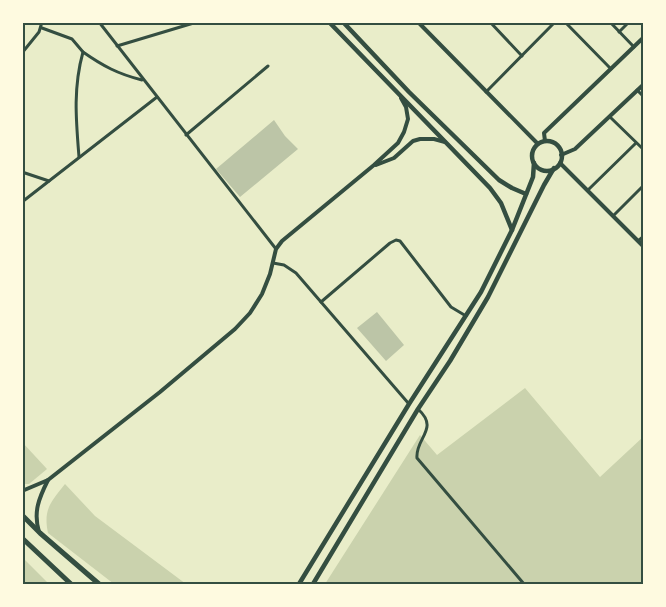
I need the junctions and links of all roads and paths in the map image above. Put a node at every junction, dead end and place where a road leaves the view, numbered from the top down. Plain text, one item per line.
1 (42, 22) edge
2 (99, 22) edge
3 (197, 22) edge
4 (329, 22) edge
5 (343, 22) edge
6 (490, 22) edge
7 (555, 22) edge
8 (565, 22) edge
9 (610, 22) edge
10 (629, 22) edge
11 (421, 24) edge
12 (42, 28) junction
13 (619, 32) junction
14 (356, 35) junction
15 (644, 37) edge
16 (348, 42) junction
17 (117, 46) junction
18 (634, 47) junction
19 (83, 52) junction
20 (22, 53) edge
21 (522, 56) junction
22 (268, 66) dead end
23 (611, 69) junction
24 (144, 80) junction
25 (644, 84) edge
26 (637, 90) junction
27 (486, 92) junction
28 (400, 96) junction
29 (157, 97) junction
30 (644, 97) edge
31 (610, 117) junction
32 (186, 135) junction
33 (545, 141) junction
34 (445, 142) junction
35 (636, 143) junction
36 (538, 144) junction
37 (644, 150) edge
38 (561, 155) junction
39 (79, 158) junction
40 (534, 163) junction
41 (560, 163) junction
42 (374, 166) junction
43 (486, 168) junction
44 (554, 168) junction
45 (22, 172) edge
46 (478, 176) junction
47 (49, 181) junction
48 (644, 185) edge
49 (588, 190) junction
50 (526, 194) junction
51 (22, 202) edge
52 (613, 216) junction
53 (512, 230) junction
54 (644, 236) edge
55 (638, 242) junction
56 (644, 247) edge
57 (276, 249) junction
58 (273, 264) junction
59 (321, 302) junction
60 (466, 316) junction
61 (409, 404) junction
62 (418, 409) junction
63 (48, 480) junction
64 (22, 491) edge
65 (22, 516) edge
66 (40, 533) junction
67 (22, 538) edge
68 (22, 546) edge
69 (33, 547) junction
70 (71, 584) edge
71 (99, 584) edge
72 (299, 584) edge
73 (313, 584) edge
74 (524, 584) edge

1 - 12 street
2 - 17 street
3 - 17 street
4 - 16 main road
5 - 14 main road
6 - 21 street
7 - 21 street
8 - 23 street
9 - 13 street
10 - 13 street
11 - 27 street
12 - 19 street
12 - 20 street
13 - 18 street
14 - 16 main road
14 - 43 main road
15 - 18 street
16 - 28 main road
17 - 24 street
18 - 23 street
19 - 24 street
19 - 39 street
21 - 27 street
22 - 32 street
23 - 33 street
24 - 29 street
25 - 26 street
26 - 30 street
26 - 31 street
27 - 36 street
28 - 34 main road
28 - 42 street
29 - 32 street
29 - 39 street
31 - 35 street
31 - 38 street
32 - 57 street
33 - 36 main road
33 - 38 main road
34 - 42 street
34 - 46 main road
35 - 37 street
35 - 49 street
36 - 40 main road
38 - 41 main road
39 - 47 street
40 - 44 main road
40 - 50 main road
41 - 44 main road
41 - 49 street
42 - 57 street
43 - 46 main road
43 - 50 main road
44 - 62 main road
45 - 47 street
46 - 53 main road
47 - 51 street
48 - 52 street
49 - 52 street
50 - 53 main road
52 - 55 street
53 - 60 main road
54 - 55 street
55 - 56 street
57 - 58 street
58 - 59 street
58 - 63 street
59 - 60 street
59 - 61 street
60 - 61 main road
61 - 62 main road
61 - 72 main road
62 - 73 main road
62 - 74 street
63 - 64 street
63 - 66 street
65 - 66 highway
66 - 71 highway
67 - 69 highway
68 - 69 main road
69 - 70 highway

